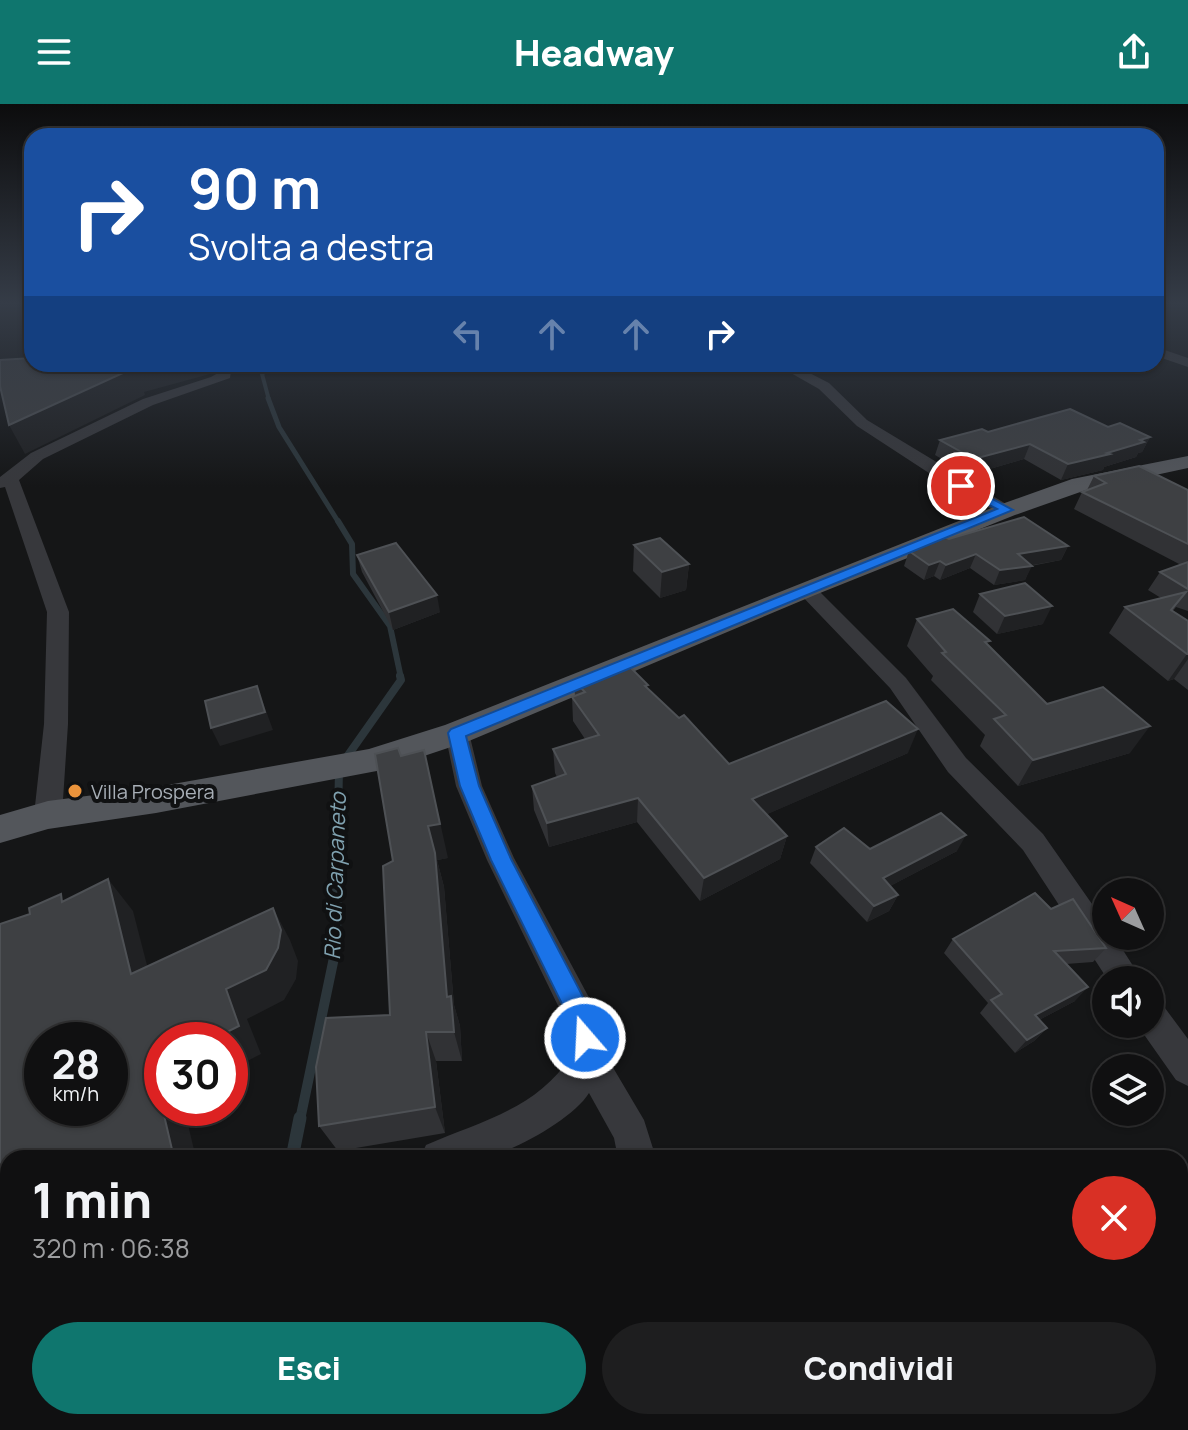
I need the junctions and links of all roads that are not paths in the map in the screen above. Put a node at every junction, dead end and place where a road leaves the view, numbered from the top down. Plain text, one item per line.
1 (225, 372) edge
2 (797, 372) edge
3 (1188, 462) edge
4 (5, 481) edge
5 (1007, 510) junction
6 (806, 589) junction
7 (457, 733) junction
8 (48, 815) junction
9 (0, 829) edge
10 (1117, 966) edge
11 (1164, 1035) edge
12 (589, 1059) junction
13 (1188, 1068) edge
14 (458, 1150) edge
15 (635, 1150) edge

1 - 4 street
2 - 5 street
3 - 5 main road
4 - 8 street
5 - 6 main road
6 - 7 main road
6 - 10 street
7 - 8 main road
7 - 12 street
8 - 9 main road
11 - 13 street
12 - 14 street
12 - 15 street

